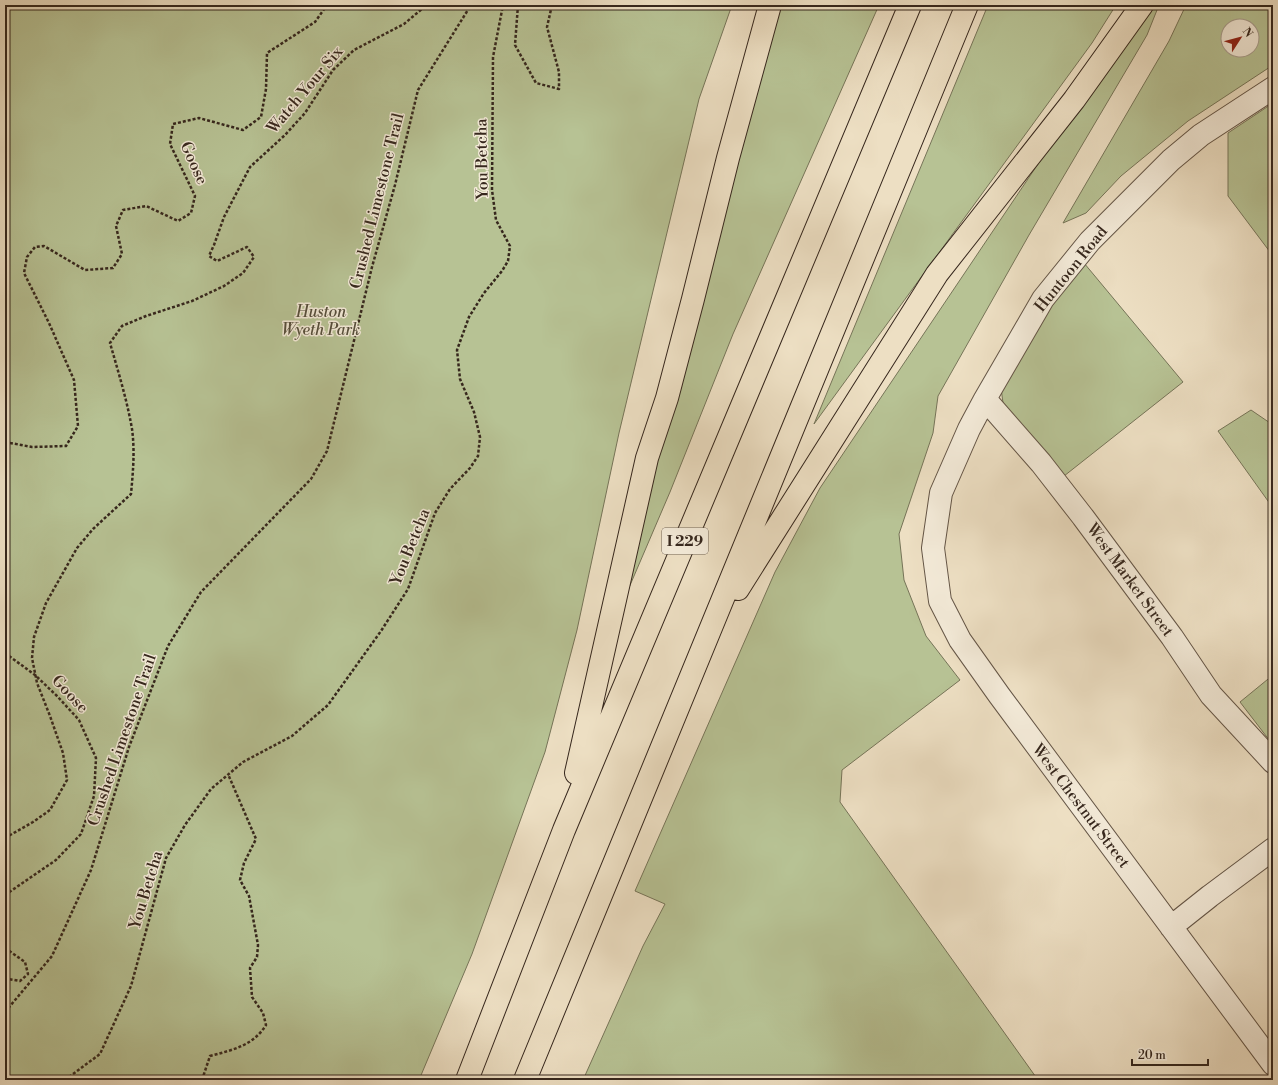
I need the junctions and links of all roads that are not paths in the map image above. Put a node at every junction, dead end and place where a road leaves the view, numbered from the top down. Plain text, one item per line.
1 (770, 5) edge
2 (910, 5) edge
3 (967, 5) edge
4 (1142, 5) edge
5 (1273, 88) edge
6 (985, 398) junction
7 (936, 529) joint
8 (706, 639) junction
9 (1273, 762) edge
10 (564, 830) junction
11 (1273, 849) edge
12 (1171, 927) junction
13 (1273, 1064) edge
14 (467, 1080) edge
15 (524, 1080) edge

1 - 10 highway
2 - 10 highway, I 229
3 - 8 highway
4 - 8 highway
5 - 6 street, Huntoon Road
6 - 7 street, Huntoon Road
6 - 9 street, West Market Street
7 - 12 street, West Chestnut Street
8 - 15 highway
10 - 14 highway, I 229
11 - 12 street
12 - 13 street, West Chestnut Street

